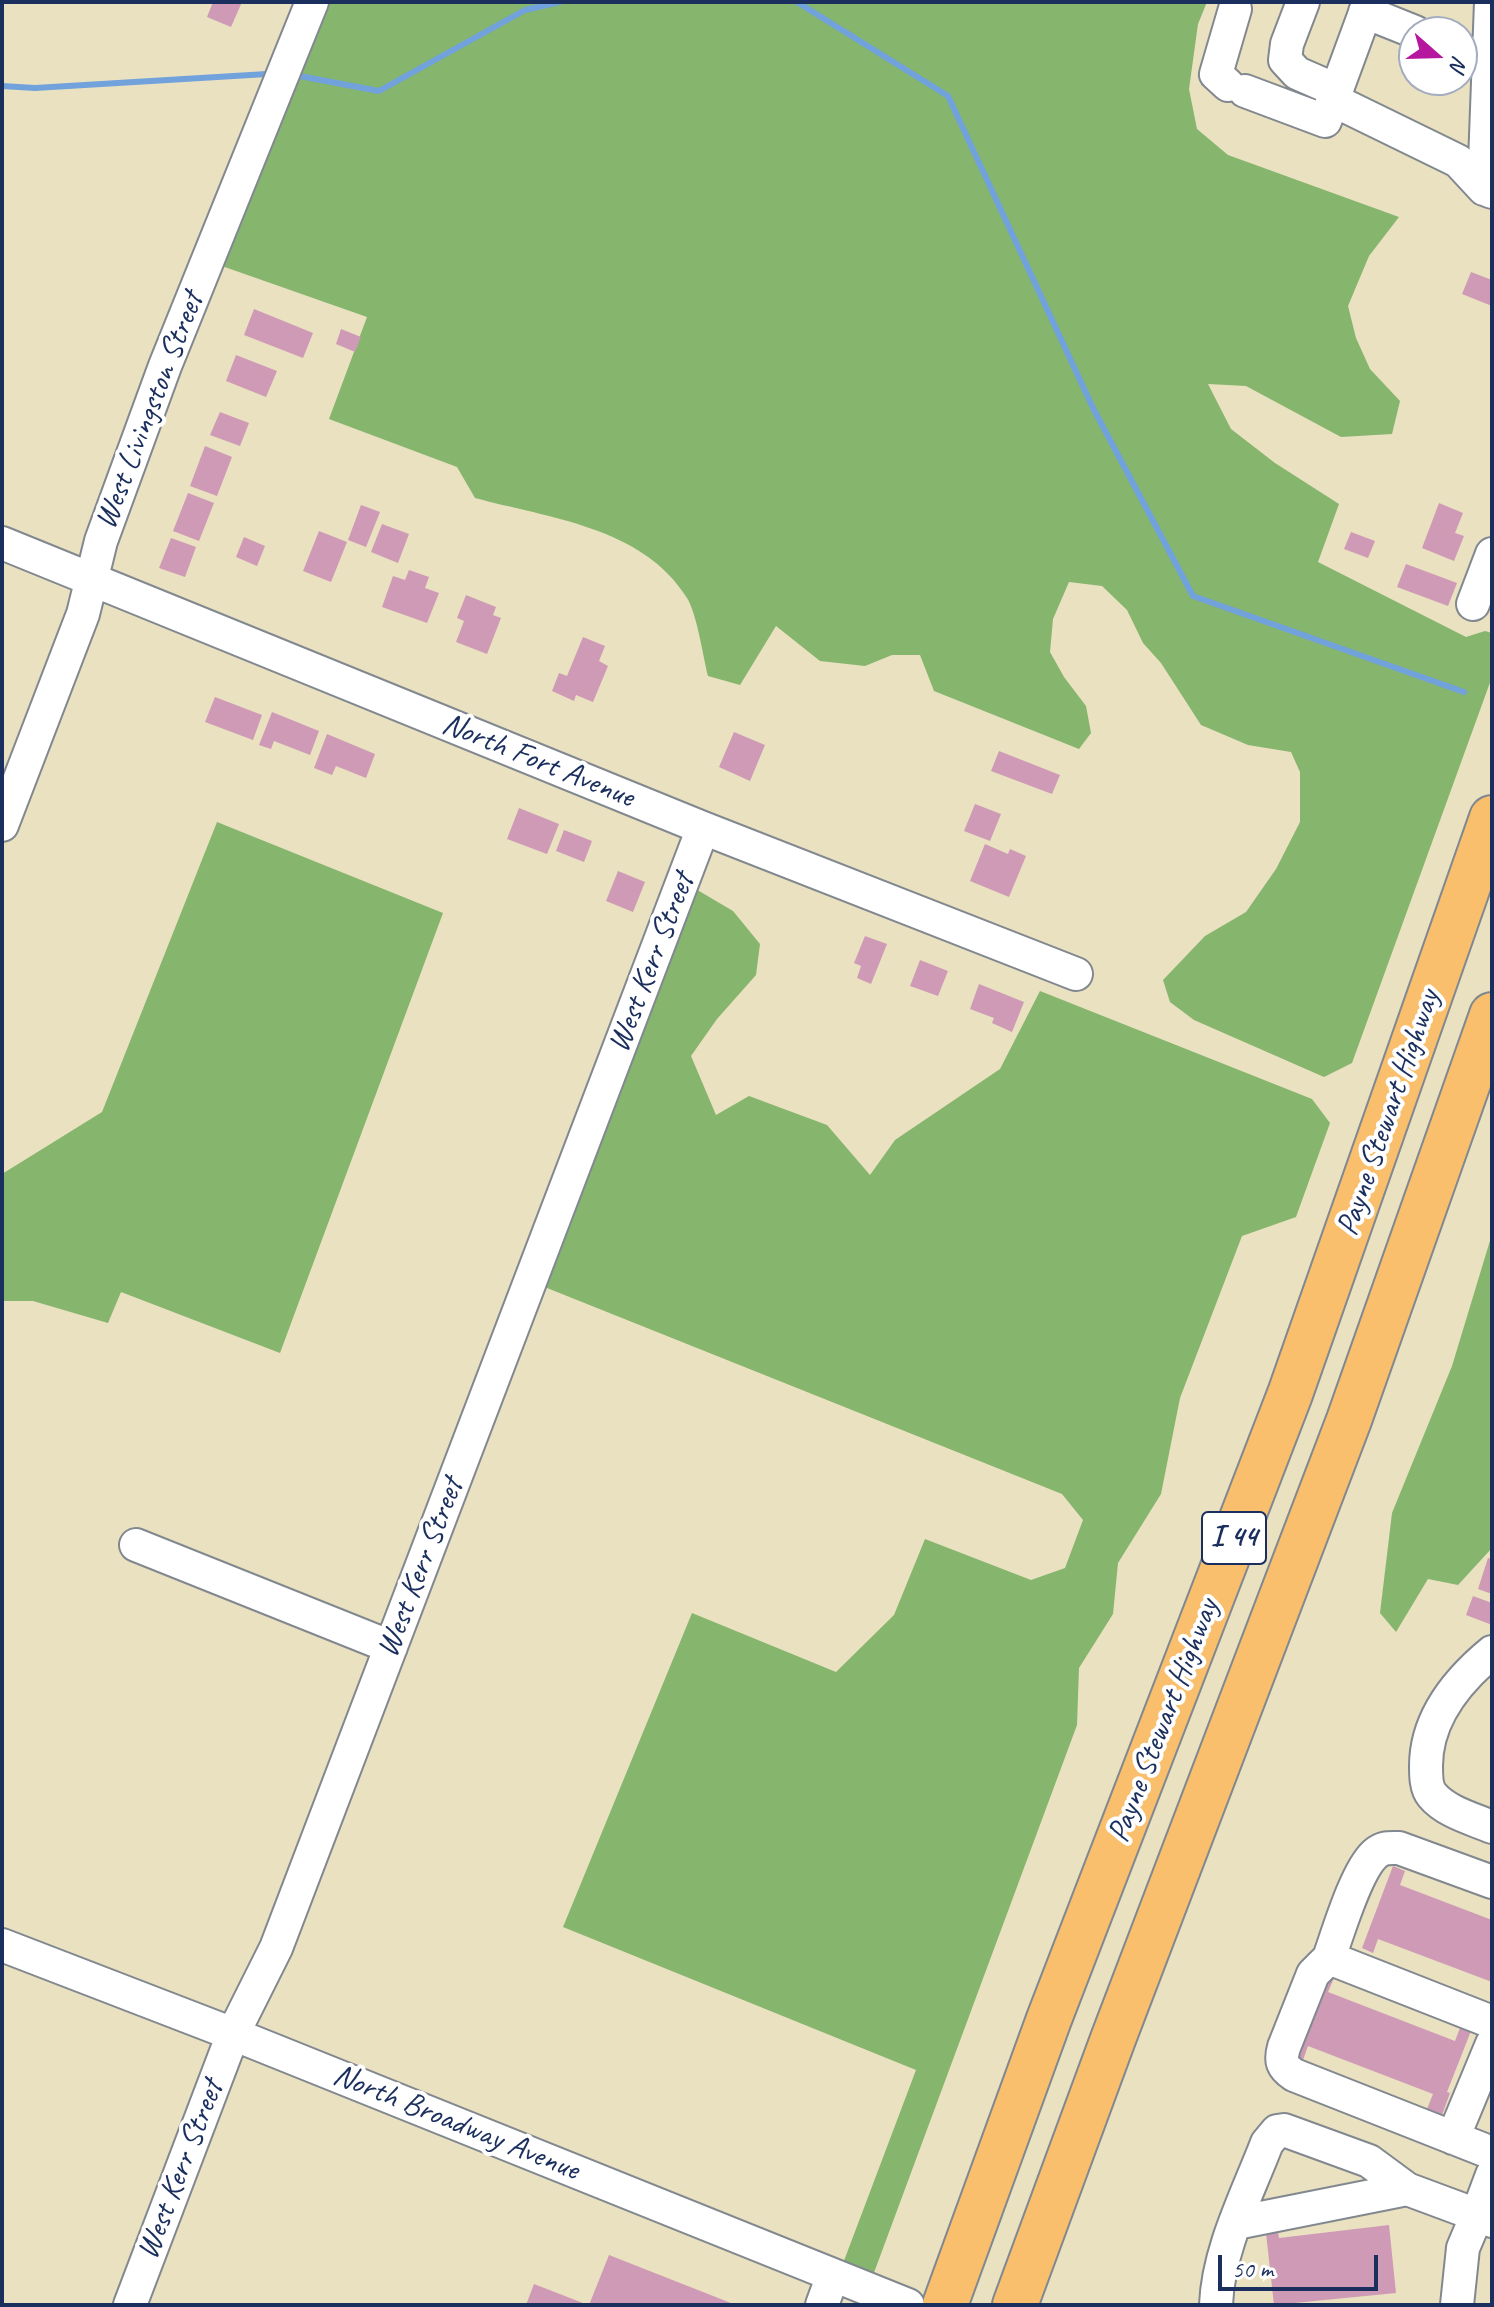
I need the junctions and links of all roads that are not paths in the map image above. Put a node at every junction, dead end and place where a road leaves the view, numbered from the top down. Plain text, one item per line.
1 (312, 2) edge
2 (1303, 2) edge
3 (1491, 2) edge
4 (1235, 9) dead end
5 (1388, 14) edge
6 (1478, 46) edge
7 (1478, 87) edge
8 (1335, 95) junction
9 (1488, 191) edge
10 (2, 543) edge
11 (1492, 554) edge
12 (93, 580) junction
13 (1473, 604) dead end
14 (1492, 818) edge
15 (2, 825) edge
16 (703, 828) junction
17 (1076, 974) dead end
18 (1492, 1015) edge
19 (136, 1545) dead end
20 (391, 1647) junction
21 (1492, 1652) edge
22 (1492, 1827) edge
23 (1492, 1882) edge
24 (2, 1945) edge
25 (1329, 1958) junction
26 (1492, 2022) edge
27 (233, 2034) junction
28 (1492, 2044) edge
29 (1453, 2138) junction
30 (1492, 2153) edge
31 (1492, 2175) edge
32 (1407, 2189) junction
33 (1484, 2218) edge
34 (1236, 2223) junction
35 (833, 2275) junction
36 (1020, 2292) edge
37 (130, 2305) edge
38 (822, 2305) edge
39 (908, 2305) edge
40 (945, 2305) edge
41 (1216, 2305) edge
42 (1457, 2305) edge

1 - 12 street, West Livingston Street
2 - 8 street
3 - 6 street
4 - 8 street
5 - 8 street
7 - 9 street
8 - 9 street
10 - 12 street, North Fort Avenue
11 - 13 street
12 - 15 street, West Livingston Street
12 - 16 street, North Fort Avenue
14 - 40 highway, Payne Stewart Highway / I 44
16 - 17 street, North Fort Avenue
16 - 20 street, West Kerr Street
18 - 36 highway, Payne Stewart Highway / I 44
19 - 20 street
20 - 27 street, West Kerr Street
21 - 22 street
23 - 25 street
24 - 27 street, North Broadway Avenue
25 - 26 street
25 - 29 street
27 - 35 street, North Broadway Avenue
27 - 37 street, West Kerr Street
28 - 29 street
29 - 30 street
31 - 33 street
32 - 33 street
32 - 34 street
32 - 34 street
33 - 42 street
34 - 41 street
35 - 38 street
35 - 39 street, North Broadway Avenue

